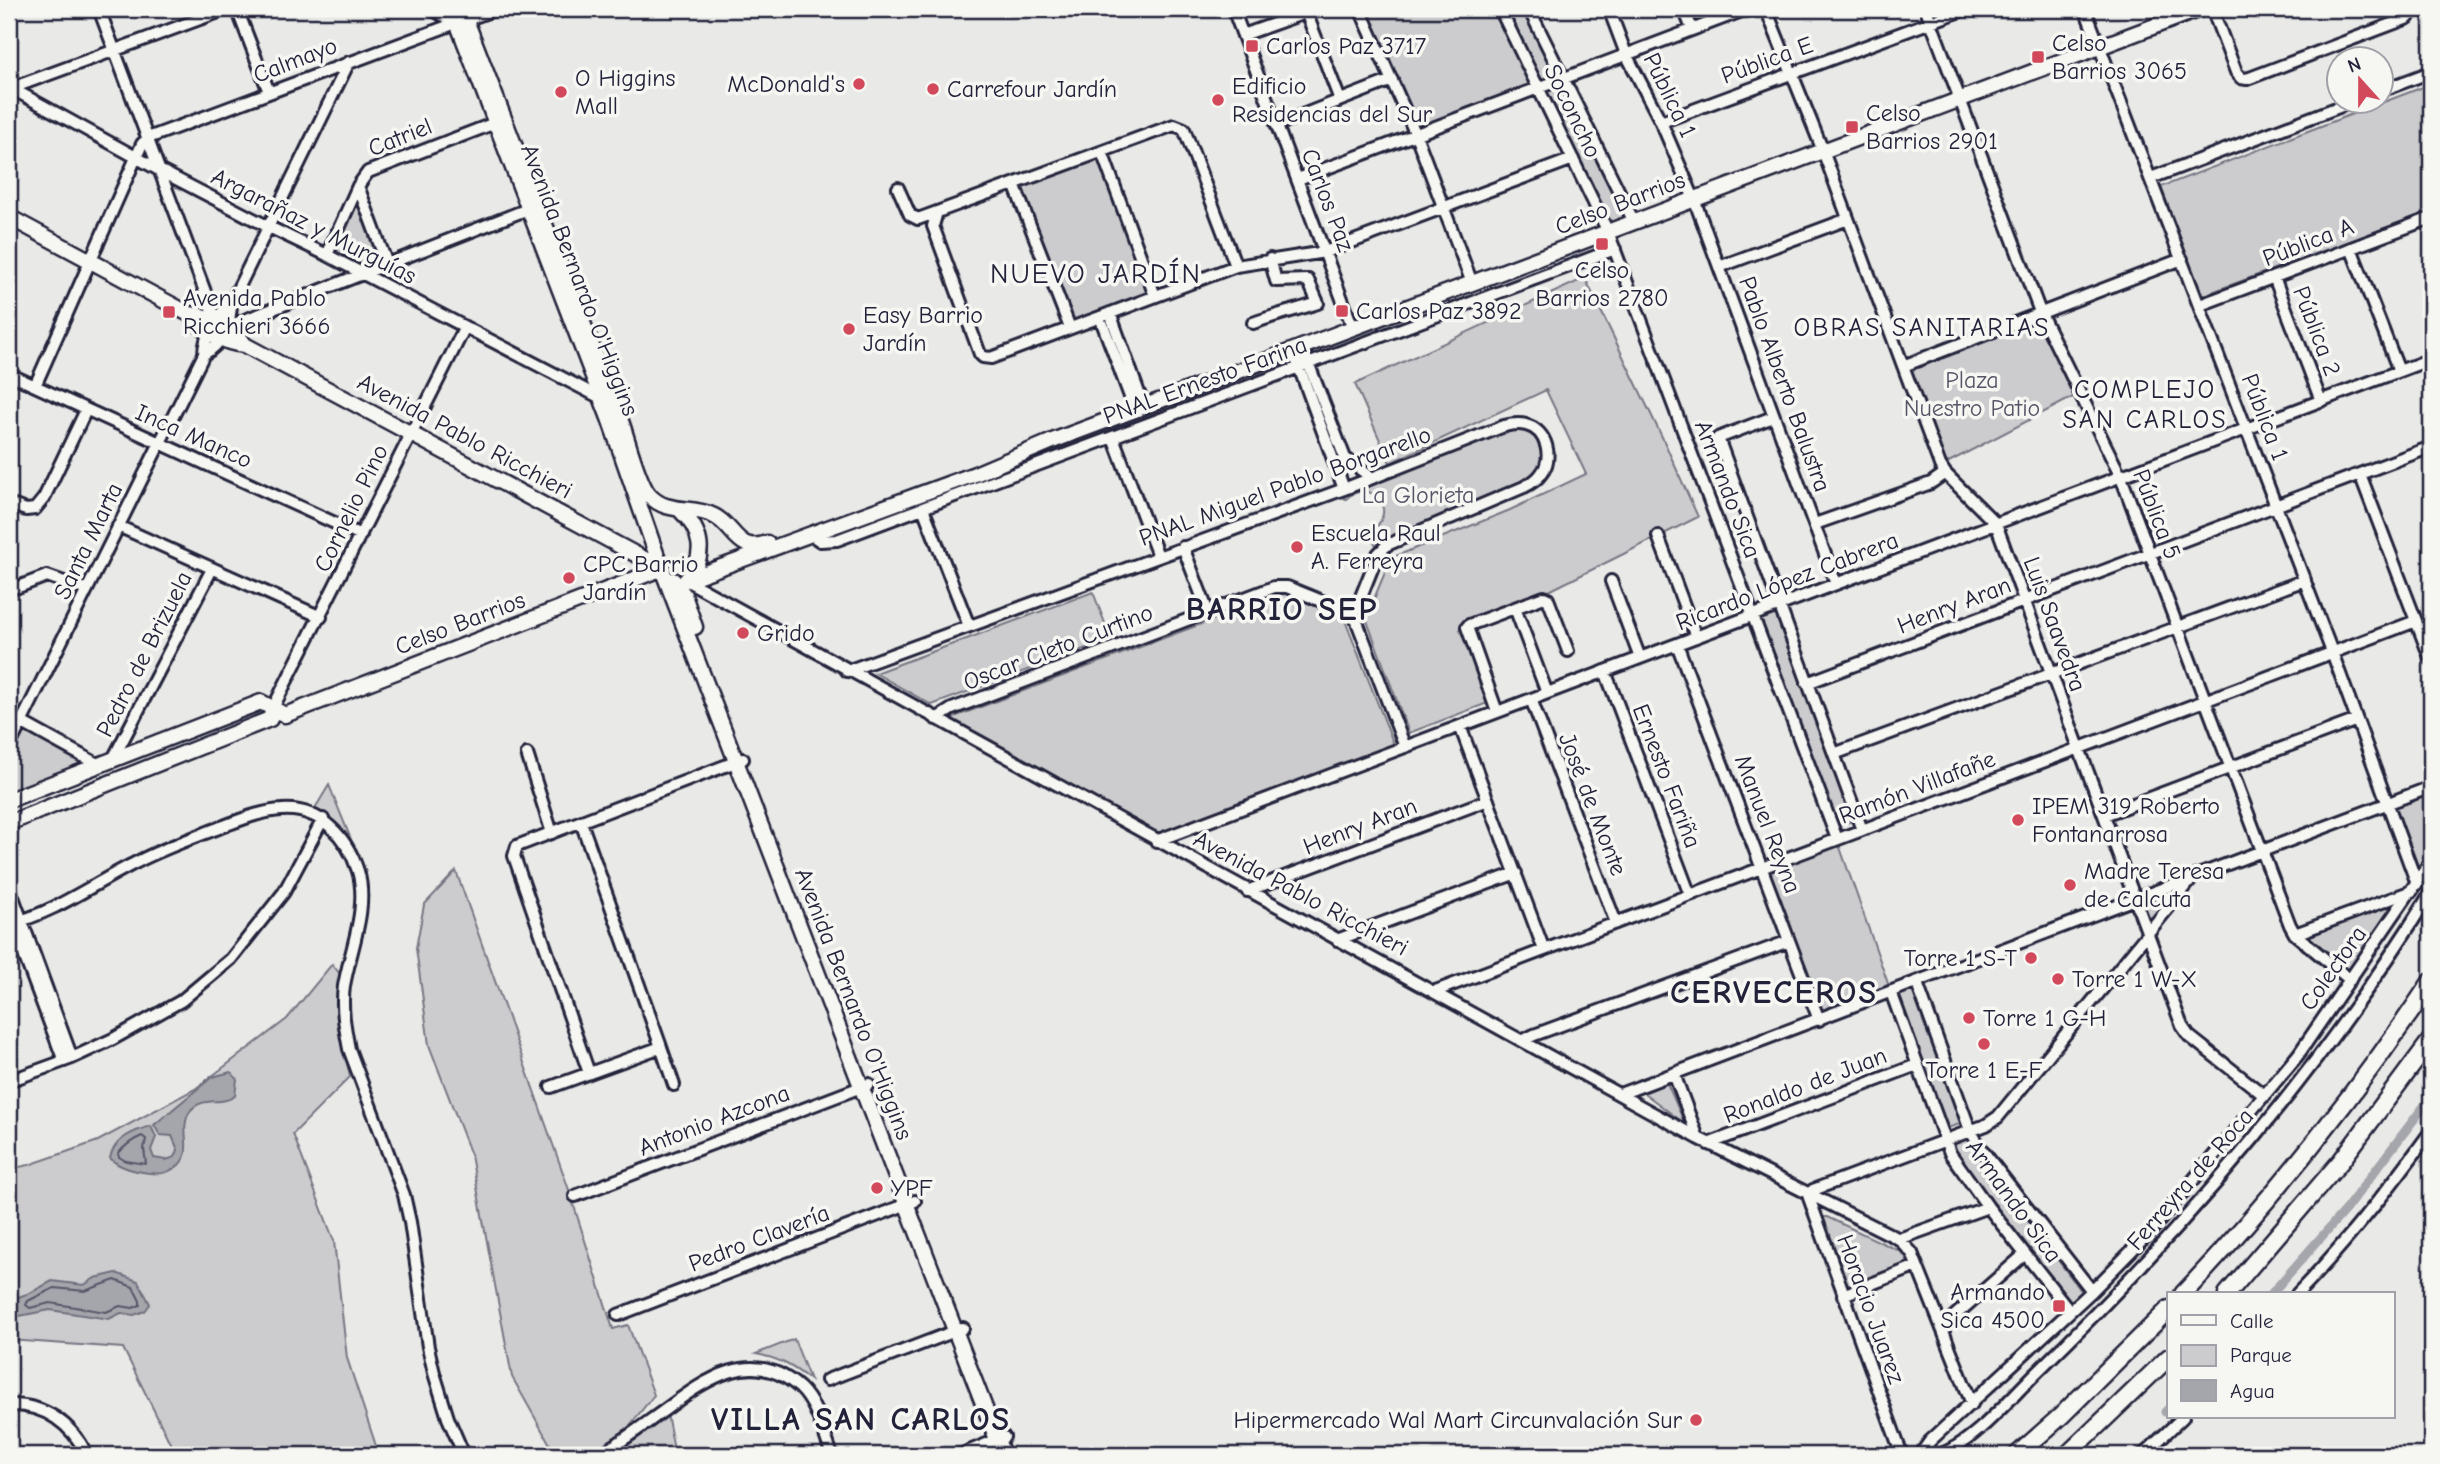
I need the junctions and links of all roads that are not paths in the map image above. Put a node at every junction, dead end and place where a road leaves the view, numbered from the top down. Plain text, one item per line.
1 (99, 9) edge
2 (227, 9) edge
3 (237, 9) edge
4 (434, 9) edge
5 (496, 9) edge
6 (1233, 9) edge
7 (1360, 9) edge
8 (1500, 9) edge
9 (1529, 9) edge
10 (1609, 9) edge
11 (1684, 9) edge
12 (1747, 9) edge
13 (1766, 9) edge
14 (1926, 9) edge
15 (1966, 9) edge
16 (2085, 9) edge
17 (2200, 9) edge
18 (2212, 9) edge
19 (2413, 9) edge
20 (1311, 11) edge
21 (458, 15) edge
22 (1931, 22) junction
23 (1692, 29) junction
24 (1243, 36) junction
25 (2100, 47) junction
26 (115, 50) junction
27 (1626, 54) junction
28 (349, 62) junction
29 (2431, 72) edge
30 (1792, 73) junction
31 (1563, 78) junction
32 (1392, 80) junction
33 (2394, 86) edge
34 (9, 88) edge
35 (1539, 88) junction
36 (269, 92) junction
37 (1961, 99) junction
38 (1340, 100) junction
39 (2324, 113) edge
40 (1661, 122) junction
41 (495, 123) junction
42 (1277, 125) junction
43 (1416, 135) junction
44 (148, 138) junction
45 (1823, 151) junction
46 (1102, 152) junction
47 (137, 156) junction
48 (1573, 159) junction
49 (161, 171) junction
50 (2151, 178) junction
51 (1298, 179) junction
52 (1014, 184) junction
53 (358, 186) junction
54 (898, 188) dead end
55 (1694, 200) junction
56 (1444, 208) junction
57 (528, 209) junction
58 (937, 212) junction
59 (9, 217) edge
60 (1848, 219) junction
61 (2430, 221) edge
62 (1634, 222) junction
63 (269, 228) junction
64 (1608, 232) junction
65 (2351, 248) junction
66 (1615, 249) junction
67 (1325, 252) junction
68 (327, 255) junction
69 (2182, 259) junction
70 (90, 260) junction
71 (1270, 260) junction
72 (387, 264) junction
73 (1236, 266) junction
74 (1719, 267) junction
75 (363, 273) junction
76 (2274, 277) junction
77 (1472, 283) junction
78 (1155, 296) junction
79 (2200, 305) junction
80 (2040, 312) junction
81 (1105, 315) junction
82 (1253, 323) dead end
83 (465, 327) junction
84 (1070, 328) junction
85 (1353, 328) junction
86 (218, 329) junction
87 (1297, 349) junction
88 (2431, 359) edge
89 (1304, 366) junction
90 (1903, 366) junction
91 (2399, 371) junction
92 (9, 374) edge
93 (35, 386) junction
94 (601, 398) junction
95 (2322, 401) junction
96 (1140, 409) junction
97 (86, 410) junction
98 (1773, 417) junction
99 (609, 418) junction
100 (2246, 429) junction
101 (412, 433) junction
102 (1113, 437) junction
103 (627, 439) junction
104 (1055, 440) junction
105 (160, 443) junction
106 (2431, 447) edge
107 (1945, 473) junction
108 (2360, 474) junction
109 (2121, 477) junction
110 (1372, 478) junction
111 (1344, 489) junction
112 (9, 504) edge
113 (2276, 506) junction
114 (923, 508) junction
115 (676, 509) junction
116 (1815, 524) junction
117 (1996, 524) junction
118 (118, 526) junction
119 (810, 534) junction
120 (361, 535) junction
121 (1658, 536) dead end
122 (736, 537) junction
123 (654, 545) junction
124 (1183, 547) junction
125 (2150, 553) junction
126 (1158, 556) junction
127 (723, 566) junction
128 (663, 568) junction
129 (212, 569) junction
130 (2305, 580) junction
131 (1611, 581) dead end
132 (1836, 584) junction
133 (9, 586) edge
134 (685, 588) junction
135 (87, 590) junction
136 (2024, 601) junction
137 (1778, 606) junction
138 (1515, 608) junction
139 (1208, 612) junction
140 (1354, 614) junction
141 (1753, 615) junction
142 (320, 617) junction
143 (2416, 621) junction
144 (969, 626) junction
145 (2178, 627) junction
146 (1696, 637) junction
147 (1677, 644) junction
148 (1568, 651) dead end
149 (2332, 652) junction
150 (1640, 658) junction
151 (2431, 660) edge
152 (847, 670) junction
153 (1605, 671) junction
154 (2051, 674) junction
155 (1807, 683) junction
156 (1547, 693) junction
157 (1531, 699) junction
158 (2206, 700) junction
159 (274, 708) junction
160 (1497, 712) junction
161 (936, 719) junction
162 (2357, 720) junction
163 (21, 722) junction
164 (1460, 726) junction
165 (9, 747) edge
166 (1405, 747) junction
167 (2079, 748) junction
168 (527, 754) dead end
169 (1833, 754) junction
170 (740, 761) junction
171 (106, 762) junction
172 (2231, 767) junction
173 (2431, 787) edge
174 (9, 800) edge
175 (1488, 800) junction
176 (2387, 803) junction
177 (2104, 815) junction
178 (323, 819) junction
179 (581, 822) junction
180 (9, 823) edge
181 (1862, 830) junction
182 (552, 833) junction
183 (1837, 839) junction
184 (1156, 841) junction
185 (2262, 851) junction
186 (2431, 860) edge
187 (1762, 868) junction
188 (1516, 873) junction
189 (2192, 878) junction
190 (9, 886) edge
191 (2414, 888) junction
192 (1247, 891) junction
193 (2431, 892) edge
194 (1690, 895) junction
195 (2135, 900) junction
196 (13, 921) edge
197 (1615, 923) junction
198 (2148, 933) junction
199 (2295, 934) junction
200 (1337, 940) junction
201 (1789, 941) junction
202 (1544, 950) junction
203 (2350, 980) junction
204 (1917, 982) junction
205 (2431, 982) edge
206 (1433, 992) junction
207 (1891, 992) junction
208 (1819, 1020) junction
209 (2431, 1040) edge
210 (1522, 1041) junction
211 (661, 1047) junction
212 (68, 1060) junction
213 (1917, 1065) junction
214 (589, 1073) junction
215 (1674, 1074) junction
216 (9, 1081) edge
217 (674, 1085) dead end
218 (865, 1085) junction
219 (551, 1087) dead end
220 (1620, 1094) junction
221 (2265, 1096) junction
222 (1970, 1130) junction
223 (2431, 1131) edge
224 (1944, 1140) junction
225 (1703, 1141) junction
226 (1808, 1195) junction
227 (575, 1196) dead end
228 (910, 1202) junction
229 (1988, 1207) junction
230 (1899, 1239) junction
231 (2025, 1254) junction
232 (1917, 1266) junction
233 (2092, 1291) junction
234 (2185, 1292) edge
235 (2229, 1292) edge
236 (2299, 1292) edge
237 (1843, 1295) junction
238 (2070, 1311) junction
239 (2167, 1311) edge
240 (618, 1315) dead end
241 (1942, 1327) junction
242 (959, 1329) junction
243 (2167, 1358) edge
244 (827, 1380) dead end
245 (1972, 1404) junction
246 (9, 1405) edge
247 (2182, 1418) edge
248 (1896, 1437) junction
249 (1970, 1437) junction
250 (1001, 1439) junction
251 (87, 1455) edge
252 (464, 1455) edge
253 (600, 1455) edge
254 (832, 1455) edge
255 (960, 1455) edge
256 (1003, 1455) edge
257 (1012, 1455) edge
258 (1902, 1455) edge
259 (1909, 1455) edge
260 (1920, 1455) edge
261 (1938, 1455) edge
262 (1955, 1455) edge
263 (2017, 1455) edge
264 (2067, 1455) edge
265 (2143, 1455) edge

1 - 26 street
2 - 26 street
3 - 36 street
4 - 21 street
5 - 21 street, Calmayo
6 - 24 street, Carlos Paz
7 - 32 street
8 - 35 street, Soconcho
9 - 31 street, Soconcho
10 - 27 street, Pública 1
11 - 23 street
12 - 23 street
13 - 30 street, Luis Saavedra
14 - 22 street, Pública 5
15 - 22 street, Pública E
16 - 25 street, Pública 1
17 - 25 main road, Celso Barrios
18 - 19 street
20 - 24 street
20 - 38 street
21 - 28 street, Calmayo
21 - 41 main road, Avenida Bernardo O'Higgins
21 - 103 main road, Avenida Bernardo O'Higgins
22 - 30 street, Pública E
22 - 37 street, Pública 5
23 - 27 street
24 - 42 street, Carlos Paz
25 - 37 main road, Celso Barrios
25 - 50 street, Pública 1
26 - 34 street
26 - 44 street
27 - 31 street
27 - 40 street, Pública 1
28 - 36 street, Calmayo
28 - 63 street, Santa Marta
29 - 33 street
30 - 40 street, Pública E
30 - 45 street, Luis Saavedra
31 - 35 street
31 - 62 street, Soconcho
32 - 38 street
32 - 43 street
34 - 47 street, Argarañaz y Murguías
35 - 43 street
35 - 48 street, Soconcho
36 - 44 street, Calmayo
37 - 45 main road, Celso Barrios
37 - 80 street, Pública 5
38 - 42 street
39 - 50 street
40 - 55 street, Pública 1
41 - 53 street, Catriel
41 - 57 main road, Avenida Bernardo O'Higgins
42 - 51 street, Carlos Paz
43 - 51 street
43 - 56 street
44 - 47 street
44 - 49 street
45 - 55 main road, Celso Barrios
45 - 60 street, Luis Saavedra
46 - 52 street
46 - 73 street
46 - 78 street
47 - 49 street, Argarañaz y Murguías
47 - 70 street
48 - 56 street
48 - 64 street, Soconcho
49 - 63 street, Argarañaz y Murguías
49 - 86 street
50 - 69 street, Pública 1
51 - 67 street, Carlos Paz
52 - 58 street
52 - 84 street
53 - 68 street, Catriel
53 - 72 street
54 - 58 street
55 - 62 main road, Celso Barrios
55 - 74 street, Pablo Alberto Balustra
56 - 67 street
56 - 77 street
57 - 72 street
57 - 94 main road, Avenida Bernardo O'Higgins
58 - 84 street
59 - 70 main road, Avenida Pablo Ricchieri
60 - 74 street
60 - 90 street, Luis Saavedra
61 - 65 street, Pública A
62 - 64 main road, Celso Barrios
63 - 68 street, Argarañaz y Murguías
63 - 86 street, Santa Marta
64 - 66 street, Armando Sica
64 - 77 main road, Celso Barrios
65 - 76 street, Pública A
65 - 91 street
66 - 89 street, PNAL Ernesto Farina
66 - 141 street, Armando Sica
67 - 71 street
67 - 85 street, Carlos Paz
68 - 75 street, Argarañaz y Murguías
69 - 79 street, Pública 1
69 - 80 street
70 - 86 main road, Avenida Pablo Ricchieri
70 - 93 street
71 - 73 street
71 - 82 street
72 - 75 street
73 - 78 street
74 - 98 street, Pablo Alberto Balustra
75 - 83 street, Argarañaz y Murguías
75 - 86 street
76 - 79 street, Pública A
76 - 95 street, Pública 2
77 - 85 main road, Celso Barrios
78 - 81 street
79 - 100 street, Pública 1
80 - 90 street
80 - 109 street, Pública 5
81 - 84 street
81 - 96 street
83 - 94 street, Argarañaz y Murguías
83 - 101 street, Cornelio Pino
85 - 87 main road, Celso Barrios
86 - 101 main road, Avenida Pablo Ricchieri
86 - 105 street, Santa Marta
87 - 89 street
87 - 96 main road, Celso Barrios
88 - 91 street, Ricardo López Cabrera
89 - 102 street, PNAL Ernesto Farina
89 - 110 street
89 - 111 street
90 - 107 street, Luis Saavedra
91 - 95 street, Ricardo López Cabrera
92 - 93 street, Inca Manco
93 - 97 street, Inca Manco
94 - 99 main road, Avenida Bernardo O'Higgins
95 - 100 street, Ricardo López Cabrera
96 - 104 main road, Celso Barrios
97 - 105 street, Inca Manco
97 - 112 street
98 - 116 street, Pablo Alberto Balustra
98 - 137 street, Armando Sica
99 - 103 main road
99 - 123 main road, Avenida Bernardo O'Higgins
100 - 109 street, Ricardo López Cabrera
100 - 113 street, Pública 1
101 - 120 street, Cornelio Pino
101 - 128 main road, Avenida Pablo Ricchieri
102 - 114 street, PNAL Ernesto Farina
102 - 126 street
103 - 115 main road, Avenida Bernardo O'Higgins
104 - 119 main road, Celso Barrios
104 - 122 main road, Celso Barrios
105 - 118 street, Santa Marta
105 - 120 street, Inca Manco
106 - 108 street, Henry Aran
107 - 116 street
107 - 117 street, Luis Saavedra
108 - 113 street, Henry Aran
108 - 143 street
109 - 117 street, Ricardo López Cabrera
109 - 125 street, Pública 5
110 - 111 street, PNAL Miguel Pablo Borgarello
110 - 140 street, PNAL Miguel Pablo Borgarello
111 - 124 street, PNAL Miguel Pablo Borgarello
113 - 125 street, Henry Aran
113 - 130 street, Pública 1
114 - 119 street, PNAL Ernesto Farina
114 - 144 street
115 - 122 main road, Celso Barrios
115 - 123 main road
115 - 134 main road
116 - 132 street, Pablo Alberto Balustra
117 - 132 street, Ricardo López Cabrera
117 - 136 street, Luis Saavedra
118 - 129 street
118 - 135 street, Santa Marta
119 - 127 main road, Celso Barrios
120 - 142 street, Cornelio Pino
121 - 146 street
122 - 127 main road
123 - 128 main road, Avenida Bernardo O'Higgins
124 - 126 street, PNAL Miguel Pablo Borgarello
124 - 139 street
125 - 136 street, Henry Aran
125 - 145 street, Pública 5
126 - 144 street, PNAL Miguel Pablo Borgarello
127 - 134 main road, Celso Barrios
128 - 134 main road, Avenida Pablo Ricchieri
128 - 159 main road, Celso Barrios
128 - 170 main road, Avenida Bernardo O'Higgins
129 - 142 street
129 - 171 street, Pedro de Brizuela
130 - 145 street
130 - 149 street, Pública 1
131 - 150 street
132 - 137 street, Ricardo López Cabrera
133 - 135 street
134 - 152 street, Avenida Pablo Ricchieri
134 - 170 main road, Avenida Bernardo O'Higgins
135 - 163 street, Santa Marta
136 - 154 street, Luis Saavedra
136 - 155 street, Henry Aran
137 - 141 street, Ricardo López Cabrera
137 - 155 street, Armando Sica
138 - 148 street
138 - 156 street
138 - 160 street
139 - 140 street, Oscar Cleto Curtino
139 - 161 street, Oscar Cleto Curtino
140 - 166 street
141 - 146 street, Ricardo López Cabrera
141 - 183 street, Armando Sica
142 - 159 street, Cornelio Pino
143 - 149 street, Ramón Villafañe
143 - 151 street
144 - 152 street, PNAL Miguel Pablo Borgarello
145 - 154 street
145 - 158 street, Pública 5
146 - 147 street, Ricardo López Cabrera
147 - 150 street, Ricardo López Cabrera
147 - 187 street, Manuel Reyna
149 - 158 street, Ramón Villafañe
149 - 162 street, Pública 1
150 - 153 street, Ricardo López Cabrera
152 - 161 street, Avenida Pablo Ricchieri
153 - 156 street, Ricardo López Cabrera
153 - 194 street, Ernesto Fariña
154 - 167 street, Luis Saavedra
154 - 169 street
155 - 169 street, Armando Sica
156 - 157 street, Ricardo López Cabrera
157 - 160 street, Ricardo López Cabrera
157 - 197 street, José de Monte
158 - 167 street, Ramón Villafañe
158 - 172 street, Pública 5
159 - 171 main road, Celso Barrios
159 - 180 main road
160 - 164 street, Ricardo López Cabrera
161 - 184 street, Avenida Pablo Ricchieri
162 - 172 street
162 - 176 street, Pública 1
163 - 165 street, Santa Marta
163 - 171 street
164 - 166 street, Ricardo López Cabrera
164 - 175 street
166 - 184 street, Ricardo López Cabrera
167 - 177 street, Luis Saavedra
167 - 181 street, Ramón Villafañe
168 - 182 street
169 - 181 street, Armando Sica
170 - 179 street
170 - 218 main road, Avenida Bernardo O'Higgins
171 - 174 main road, Celso Barrios
172 - 177 street
172 - 185 street, Pública 5
173 - 176 street
175 - 188 street
175 - 192 street, Henry Aran
176 - 185 street
176 - 191 street, Pública 1
177 - 195 street, Luis Saavedra
178 - 196 street
178 - 212 street
178 - 252 street
179 - 182 street
179 - 211 street
181 - 183 street, Ramón Villafañe
182 - 214 street
183 - 187 street, Ramón Villafañe
184 - 192 street, Avenida Pablo Ricchieri
185 - 189 street
185 - 199 street, Pública 5
186 - 191 street, Colectora
187 - 194 street, Ramón Villafañe
187 - 201 street, Manuel Reyna
188 - 200 street
188 - 202 street
189 - 195 street
189 - 198 street
190 - 196 street
191 - 199 street
191 - 203 street, Colectora
192 - 200 street, Avenida Pablo Ricchieri
193 - 249 street, Ferreyra de Roca
194 - 197 street, Ramón Villafañe
195 - 198 street, Luis Saavedra
195 - 204 street
196 - 212 street
197 - 202 street, Ramón Villafañe
198 - 221 street, Luis Saavedra
198 - 222 street
199 - 203 street, Pública 5
200 - 206 street, Avenida Pablo Ricchieri
201 - 208 street, Manuel Reyna
201 - 210 street
202 - 206 street, Ramón Villafañe
203 - 221 street, Colectora
204 - 207 street
204 - 222 street, Armando Sica
205 - 234 highway
206 - 210 street, Avenida Pablo Ricchieri
207 - 208 street
207 - 213 street, Armando Sica
208 - 215 street
209 - 235 highway
210 - 220 street, Avenida Pablo Ricchieri
211 - 214 street
211 - 217 street
212 - 216 street
213 - 224 street, Armando Sica
213 - 225 street, Ronaldo de Juan
214 - 219 street
215 - 220 street
215 - 225 street
218 - 227 street, Antonio Azcona
218 - 228 main road, Avenida Bernardo O'Higgins
220 - 225 street, Avenida Pablo Ricchieri
221 - 233 street, Ferreyra de Roca
222 - 224 street
222 - 233 street, Armando Sica
223 - 236 street
224 - 226 street
224 - 229 street, Armando Sica
225 - 226 street, Avenida Pablo Ricchieri
226 - 230 street, Avenida Pablo Ricchieri
226 - 237 street, Horacio Juarez
228 - 240 street, Pedro Clavería
228 - 242 main road, Avenida Bernardo O'Higgins
229 - 230 street
229 - 231 street, Armando Sica
230 - 232 street
231 - 238 street, Armando Sica
231 - 241 street
232 - 237 street
232 - 241 street
233 - 238 street, Ferreyra de Roca
237 - 248 street, Horacio Juarez
238 - 245 street, Ferreyra de Roca
239 - 263 highway
241 - 245 street
242 - 244 street
242 - 250 main road, Avenida Bernardo O'Higgins
243 - 264 highway
245 - 260 street, Ferreyra de Roca
246 - 251 street
247 - 265 street
248 - 258 street, Horacio Juarez
248 - 259 street, Horacio Juarez
249 - 261 street, Ferreyra de Roca
249 - 262 street
250 - 255 street
250 - 256 main road, Avenida Bernardo O'Higgins
250 - 257 main road, Avenida Bernardo O'Higgins
253 - 254 street

